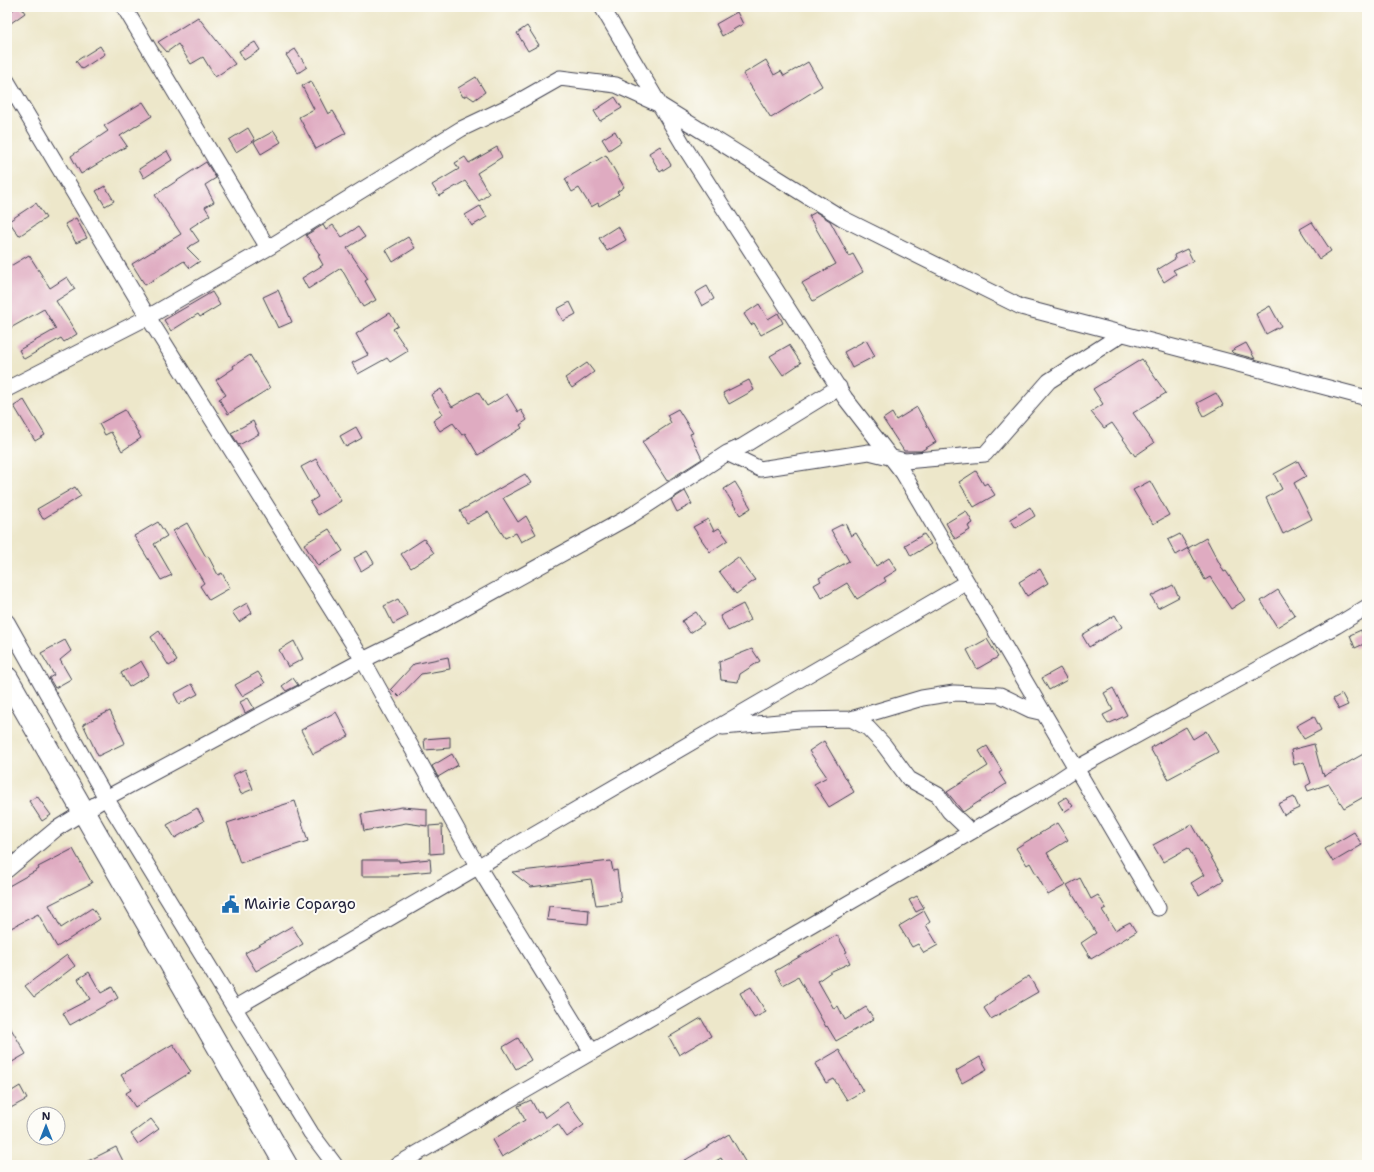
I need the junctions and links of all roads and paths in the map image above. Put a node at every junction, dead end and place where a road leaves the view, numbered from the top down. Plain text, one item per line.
1 (124, 7) edge
2 (602, 7) edge
3 (7, 80) edge
4 (660, 105) junction
5 (268, 248) junction
6 (148, 317) junction
7 (1122, 334) junction
8 (839, 388) junction
9 (7, 389) edge
10 (1367, 398) edge
11 (727, 453) junction
12 (890, 456) junction
13 (967, 582) junction
14 (1367, 606) edge
15 (7, 622) edge
16 (363, 660) junction
17 (7, 678) edge
18 (1044, 713) junction
19 (851, 718) junction
20 (716, 728) junction
21 (1077, 768) junction
22 (106, 798) junction
23 (84, 812) junction
24 (971, 832) junction
25 (478, 866) junction
26 (7, 870) edge
27 (1158, 908) dead end
28 (234, 1008) junction
29 (592, 1052) junction
30 (286, 1165) edge
31 (335, 1165) edge
32 (397, 1165) edge

1 - 5 street
2 - 4 street
3 - 6 street
4 - 5 street
4 - 7 street
4 - 8 street
5 - 6 street
6 - 9 street
6 - 16 street
7 - 10 street
7 - 12 street
8 - 11 street
8 - 12 street
11 - 12 street
11 - 16 street
12 - 13 street
13 - 18 street
13 - 20 street
14 - 21 street
15 - 22 street
16 - 22 street
16 - 25 street
17 - 23 highway
18 - 19 street
18 - 21 street
19 - 20 street
19 - 24 street
20 - 25 street
21 - 24 street
21 - 27 street
22 - 23 street
22 - 28 street
23 - 26 street
23 - 30 highway
24 - 29 street
25 - 28 street
25 - 29 street
28 - 31 street
29 - 32 street

